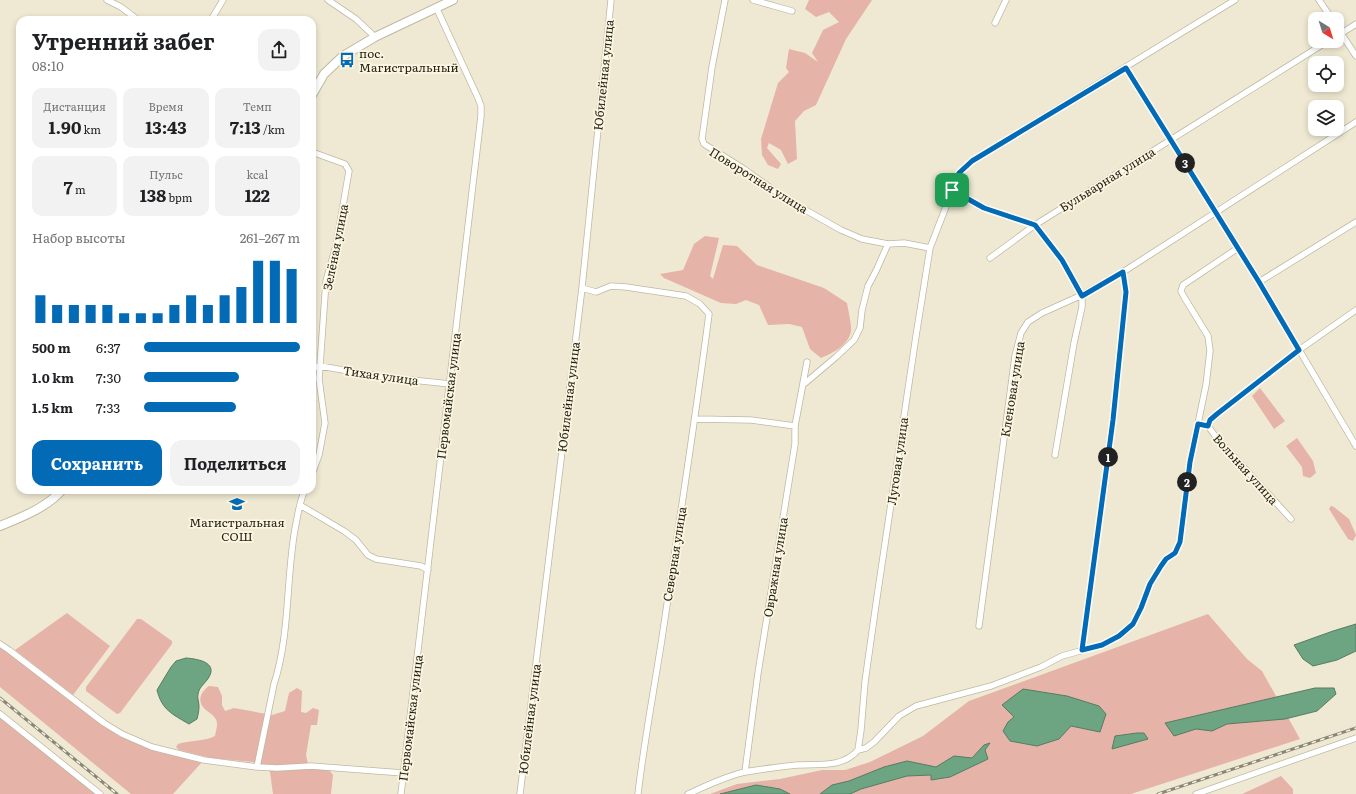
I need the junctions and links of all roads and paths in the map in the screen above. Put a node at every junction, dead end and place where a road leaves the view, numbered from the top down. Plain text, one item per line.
1 (107, 0) edge
2 (223, 0) edge
3 (328, 0) edge
4 (453, 0) edge
5 (611, 0) edge
6 (725, 0) edge
7 (753, 0) edge
8 (1006, 0) edge
9 (1235, 0) edge
10 (1320, 0) edge
11 (436, 7) junction
12 (792, 11) dead end
13 (1328, 12) edge
14 (133, 16) edge
15 (213, 16) edge
16 (995, 23) dead end
17 (1356, 24) edge
18 (1344, 31) edge
19 (375, 37) junction
20 (1344, 40) edge
21 (1317, 48) edge
22 (1356, 56) edge
23 (1126, 68) junction
24 (316, 87) edge
25 (1356, 122) edge
26 (1171, 139) junction
27 (316, 154) edge
28 (952, 190) junction
29 (1215, 212) junction
30 (1356, 222) edge
31 (1035, 225) junction
32 (888, 244) junction
33 (930, 248) junction
34 (1238, 248) junction
35 (990, 258) dead end
36 (1123, 272) junction
37 (1259, 282) junction
38 (582, 288) junction
39 (1082, 296) junction
40 (1356, 310) edge
41 (1299, 350) junction
42 (807, 362) dead end
43 (320, 366) junction
44 (316, 367) edge
45 (450, 384) junction
46 (804, 384) junction
47 (695, 419) junction
48 (1198, 424) junction
49 (795, 426) junction
50 (1208, 426) junction
51 (1356, 432) edge
52 (1350, 437) junction
53 (1356, 446) edge
54 (1055, 455) dead end
55 (316, 463) edge
56 (58, 494) edge
57 (304, 494) edge
58 (300, 505) junction
59 (1292, 519) dead end
60 (0, 526) edge
61 (428, 570) junction
62 (979, 626) dead end
63 (0, 644) edge
64 (1082, 650) junction
65 (0, 714) edge
66 (1356, 738) edge
67 (856, 752) junction
68 (258, 767) junction
69 (745, 772) junction
70 (403, 773) junction
71 (100, 794) edge
72 (402, 794) edge
73 (520, 794) edge
74 (638, 794) edge
75 (688, 794) edge
76 (1196, 794) edge

1 - 14 street
2 - 15 street
3 - 19 street
4 - 11 street
5 - 38 street, Юбилейная улица
6 - 32 street, Поворотная улица
7 - 12 street
8 - 16 street
9 - 23 street
10 - 13 street
11 - 19 street
11 - 45 street, Первомайская улица
17 - 18 street
19 - 24 street
20 - 22 street
21 - 26 street, Бульварная улица
23 - 26 street
23 - 28 street, Луговая улица
25 - 29 street, Кленовая улица
26 - 29 street
26 - 31 street, Бульварная улица
27 - 43 street, Зелёная улица
28 - 31 street
28 - 33 street, Луговая улица
29 - 34 street
29 - 36 street, Кленовая улица
30 - 37 street
31 - 35 street, Бульварная улица
31 - 39 street
32 - 33 street, Поворотная улица
32 - 46 street
33 - 67 street, Луговая улица
34 - 37 street
34 - 48 street
36 - 39 street, Кленовая улица
36 - 64 street
37 - 41 street
38 - 47 street, Северная улица
38 - 73 street, Юбилейная улица
39 - 54 street
39 - 62 street, Кленовая улица
40 - 41 street
41 - 50 street
41 - 52 street
42 - 46 street, Овражная улица
43 - 44 street, Тихая улица
43 - 45 street, Тихая улица
43 - 55 street, Зелёная улица
45 - 61 street, Первомайская улица
46 - 49 street, Овражная улица
47 - 49 street
47 - 74 street, Северная улица
48 - 50 street, Вольная улица
48 - 64 street
49 - 69 street, Овражная улица
50 - 59 street, Вольная улица
51 - 52 street
52 - 53 street
56 - 60 street
57 - 58 street
58 - 61 street
58 - 68 street
61 - 70 street, Первомайская улица
63 - 68 street
64 - 67 street
65 - 71 street
66 - 76 street
67 - 69 street
68 - 70 street
69 - 75 street
70 - 72 street, Первомайская улица

